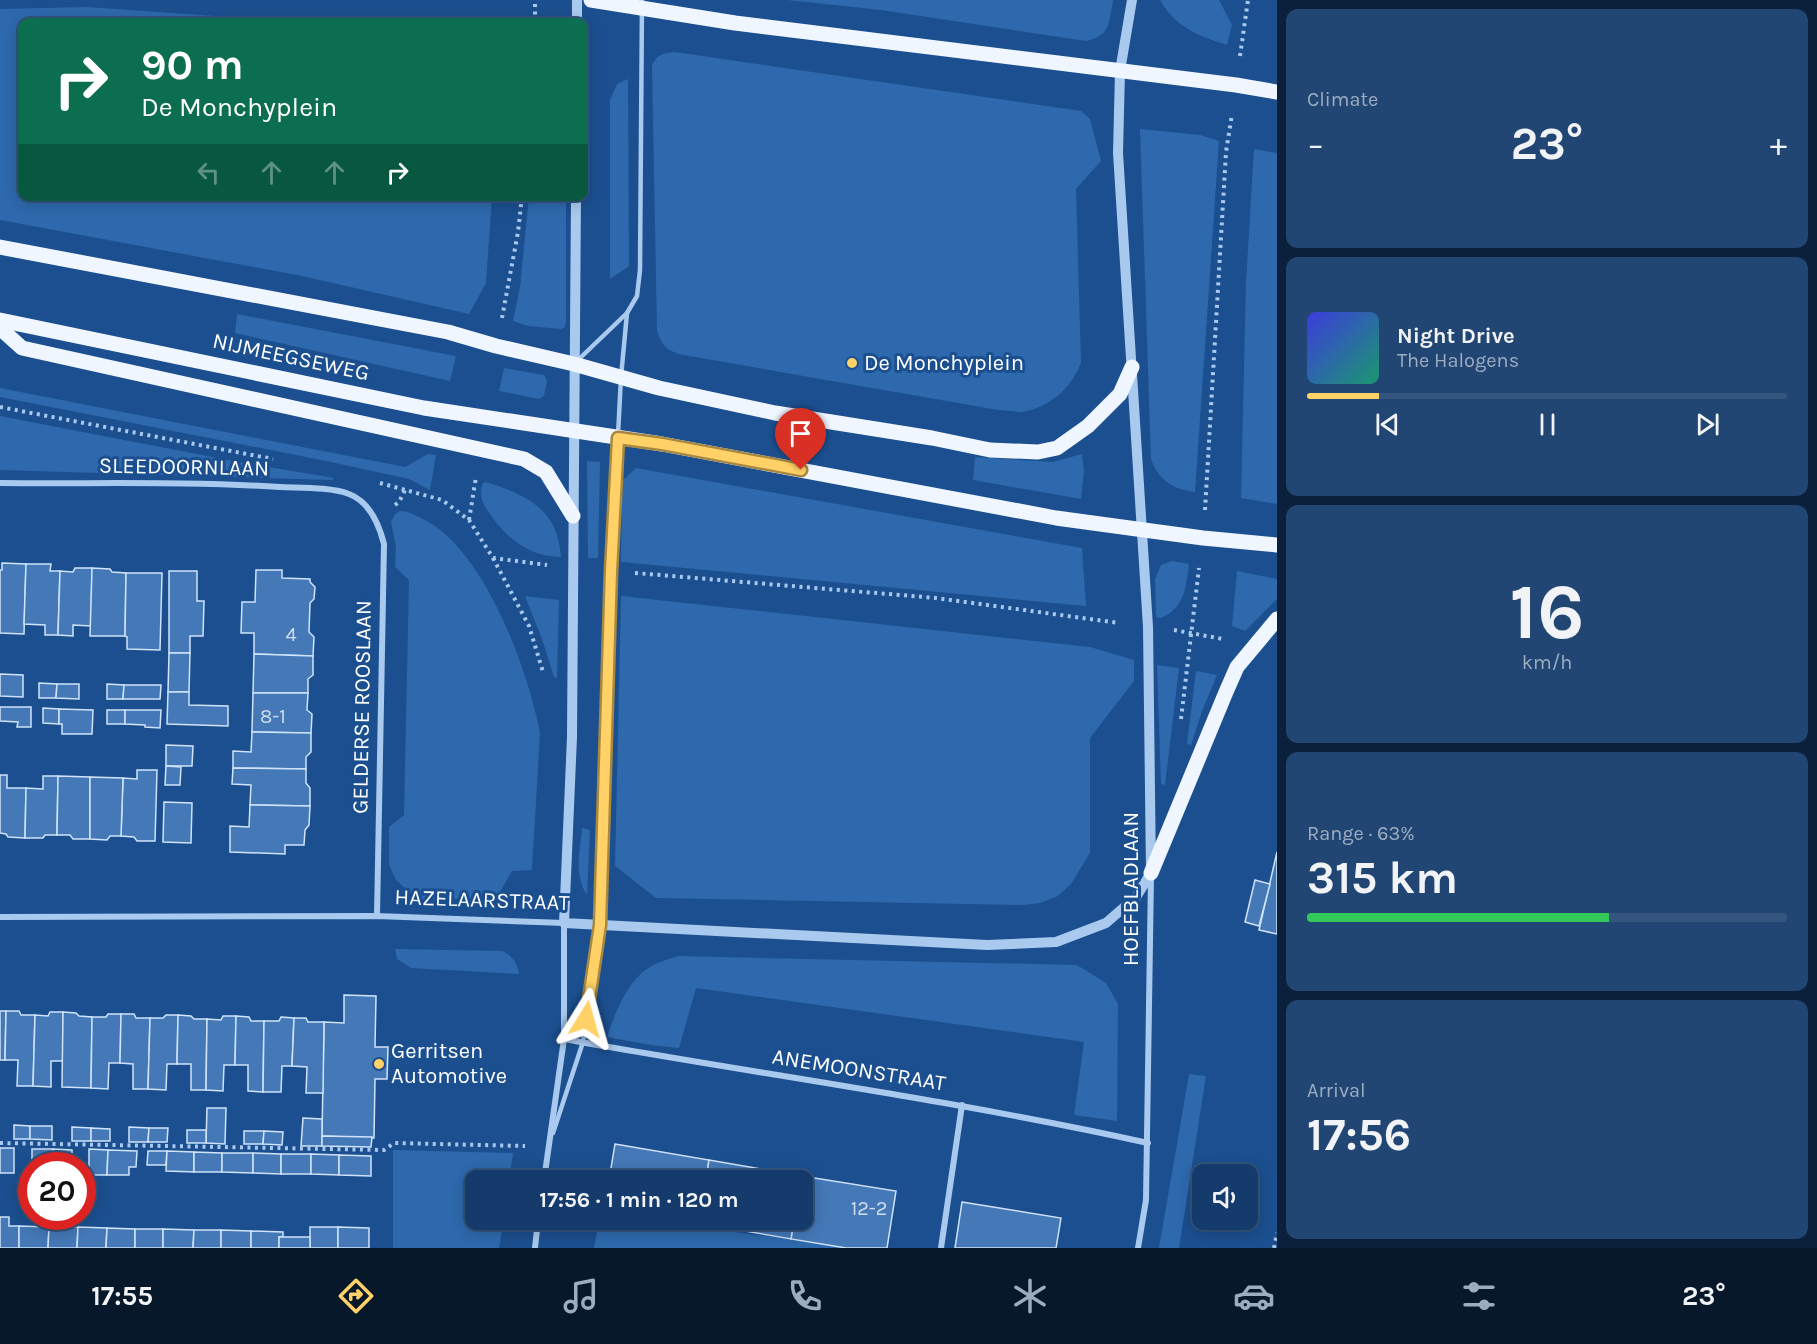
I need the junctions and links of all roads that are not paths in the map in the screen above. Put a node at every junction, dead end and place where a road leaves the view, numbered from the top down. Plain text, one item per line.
1 (577, 0) edge
2 (591, 0) edge
3 (1132, 0) edge
4 (642, 4) edge
5 (577, 18) edge
6 (1120, 70) junction
7 (1277, 92) edge
8 (576, 201) edge
9 (0, 247) edge
10 (627, 313) junction
11 (0, 320) edge
12 (0, 328) edge
13 (574, 364) junction
14 (1132, 367) junction
15 (621, 377) junction
16 (574, 432) junction
17 (618, 438) junction
18 (0, 483) edge
19 (364, 504) joint
20 (573, 516) junction
21 (1142, 530) junction
22 (1277, 545) edge
23 (1277, 619) edge
24 (1151, 873) junction
25 (0, 916) edge
26 (377, 916) junction
27 (564, 923) junction
28 (600, 925) junction
29 (564, 1039) junction
30 (583, 1042) junction
31 (962, 1105) junction
32 (1148, 1143) junction
33 (548, 1147) junction
34 (545, 1170) edge
35 (537, 1230) edge
36 (535, 1248) edge
37 (941, 1248) edge
38 (1138, 1248) edge

1 - 5 street
2 - 4 main road
3 - 6 street
4 - 6 main road
4 - 10 lane
6 - 7 main road
6 - 14 street
8 - 13 street
9 - 13 main road
10 - 13 lane
10 - 15 lane
11 - 16 main road, NIJMEEGSEWEG
12 - 20 main road
13 - 15 main road
13 - 16 street
14 - 15 main road
14 - 21 street
15 - 17 lane
16 - 17 main road
16 - 20 street
17 - 21 main road
17 - 28 lane
18 - 19 street, SLEEDOORNLAAN
19 - 26 street, GELDERSE ROOSLAAN
20 - 27 street
21 - 22 main road
21 - 24 street, HOEFBLADLAAN
23 - 24 main road
24 - 28 street, HAZELAARSTRAAT
24 - 32 street, HOEFBLADLAAN
25 - 26 street, HAZELAARSTRAAT
26 - 27 street, HAZELAARSTRAAT
27 - 28 street, HAZELAARSTRAAT
27 - 29 street
28 - 30 lane
29 - 30 street, ANEMOONSTRAAT
29 - 33 street
30 - 31 street, ANEMOONSTRAAT
30 - 33 lane
31 - 32 street, ANEMOONSTRAAT
31 - 37 street
32 - 38 street, HOEFBLADLAAN
33 - 34 street
35 - 36 street

